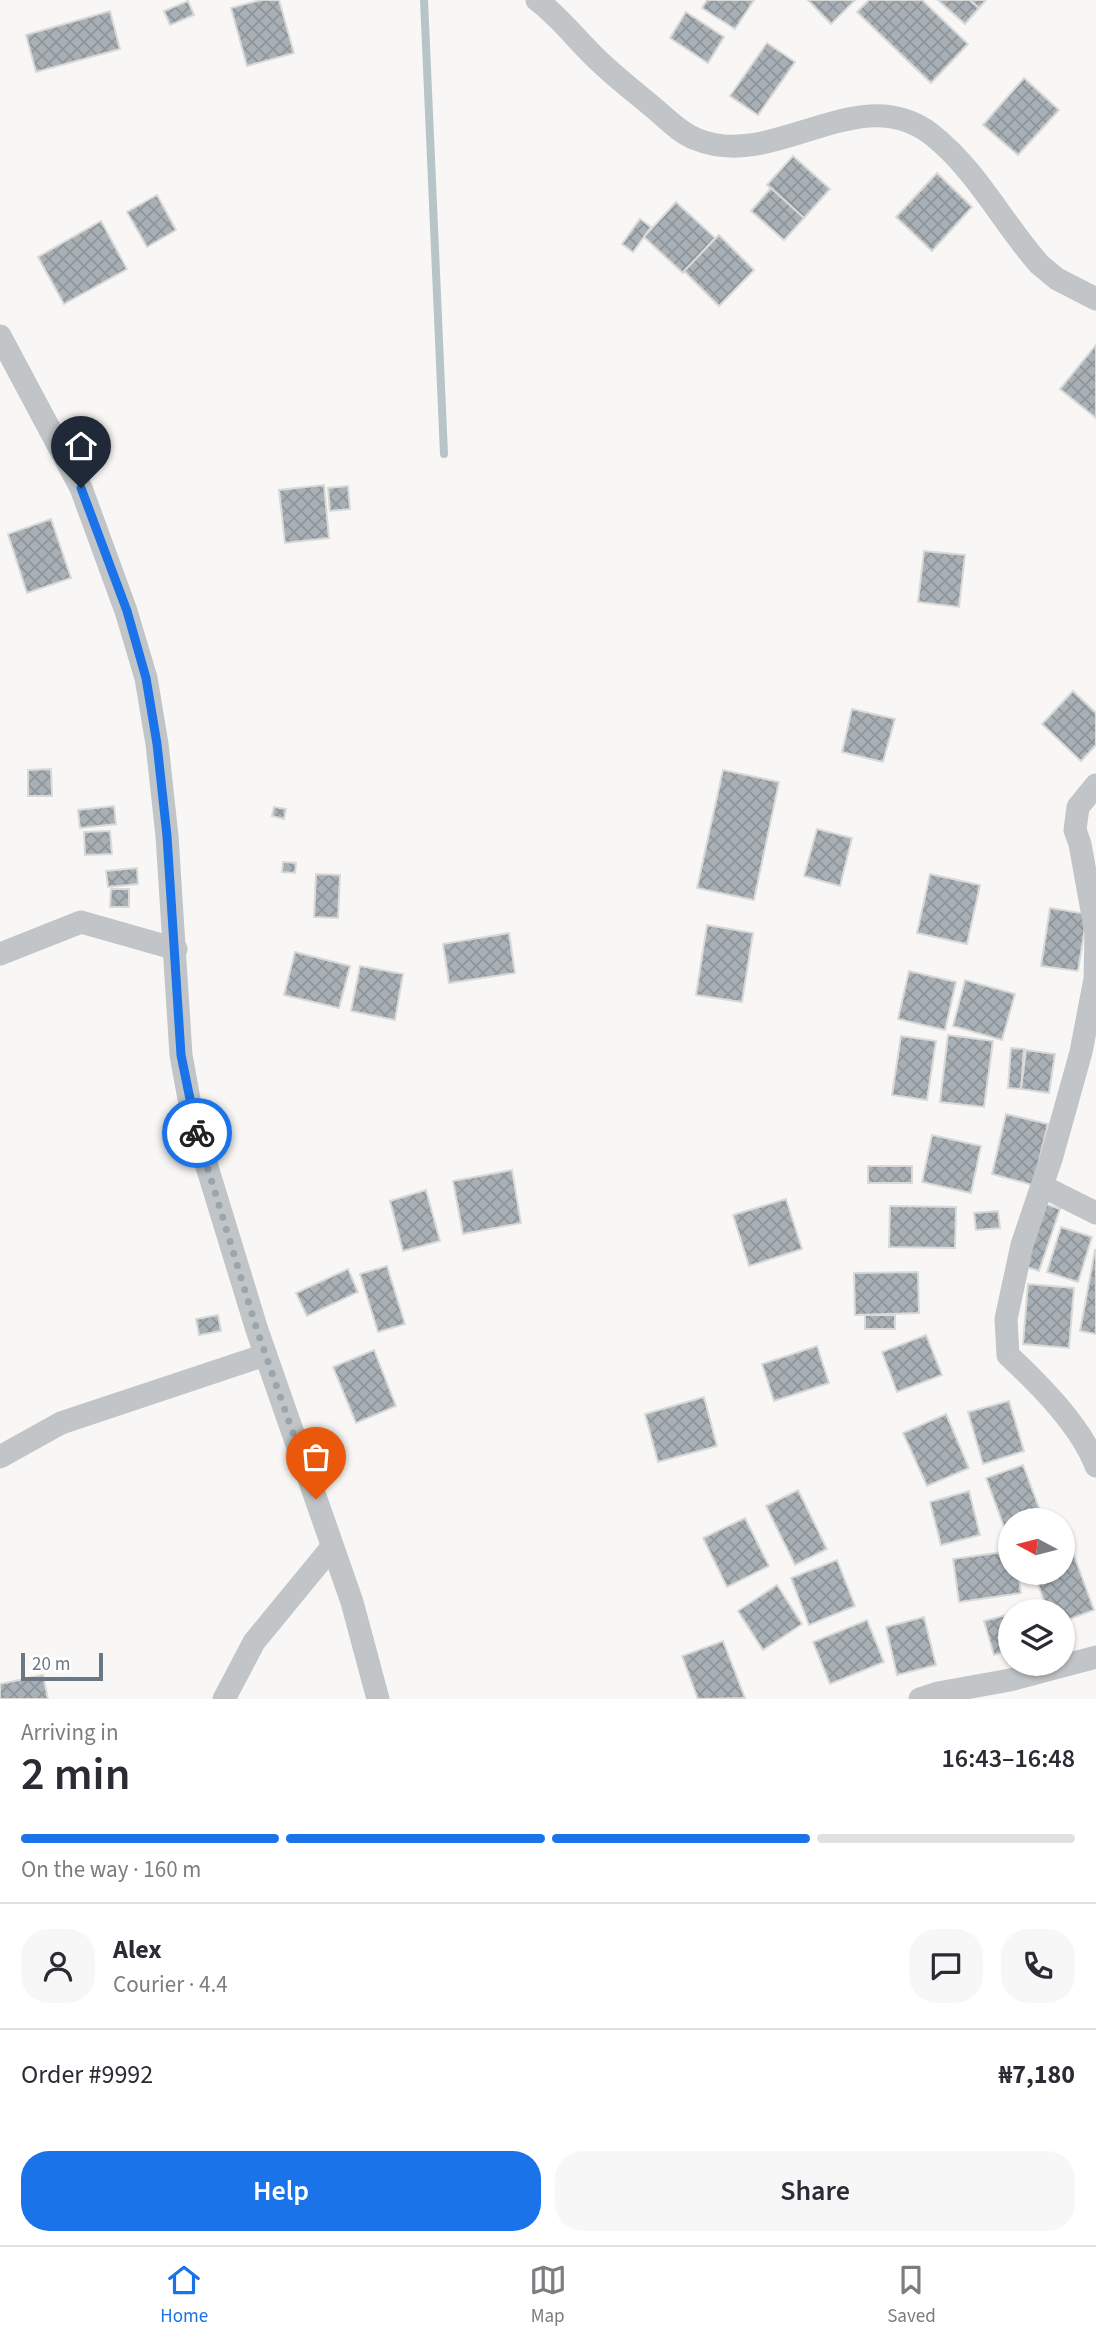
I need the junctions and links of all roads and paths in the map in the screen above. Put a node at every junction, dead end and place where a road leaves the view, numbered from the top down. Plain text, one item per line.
1 (537, 0) edge
2 (1096, 299) edge
3 (0, 336) edge
4 (1096, 785) edge
5 (176, 948) junction
6 (0, 954) edge
7 (1042, 1186) junction
8 (1096, 1213) edge
9 (265, 1354) junction
10 (0, 1457) edge
11 (1096, 1466) edge
12 (332, 1547) junction
13 (1096, 1657) edge
14 (224, 1699) edge
15 (379, 1699) edge
16 (920, 1699) edge

1 - 2 street
3 - 5 street
4 - 7 street
5 - 6 street
5 - 9 street
7 - 8 street
7 - 11 street
9 - 10 street
9 - 12 street
12 - 14 street
12 - 15 street
13 - 16 street

